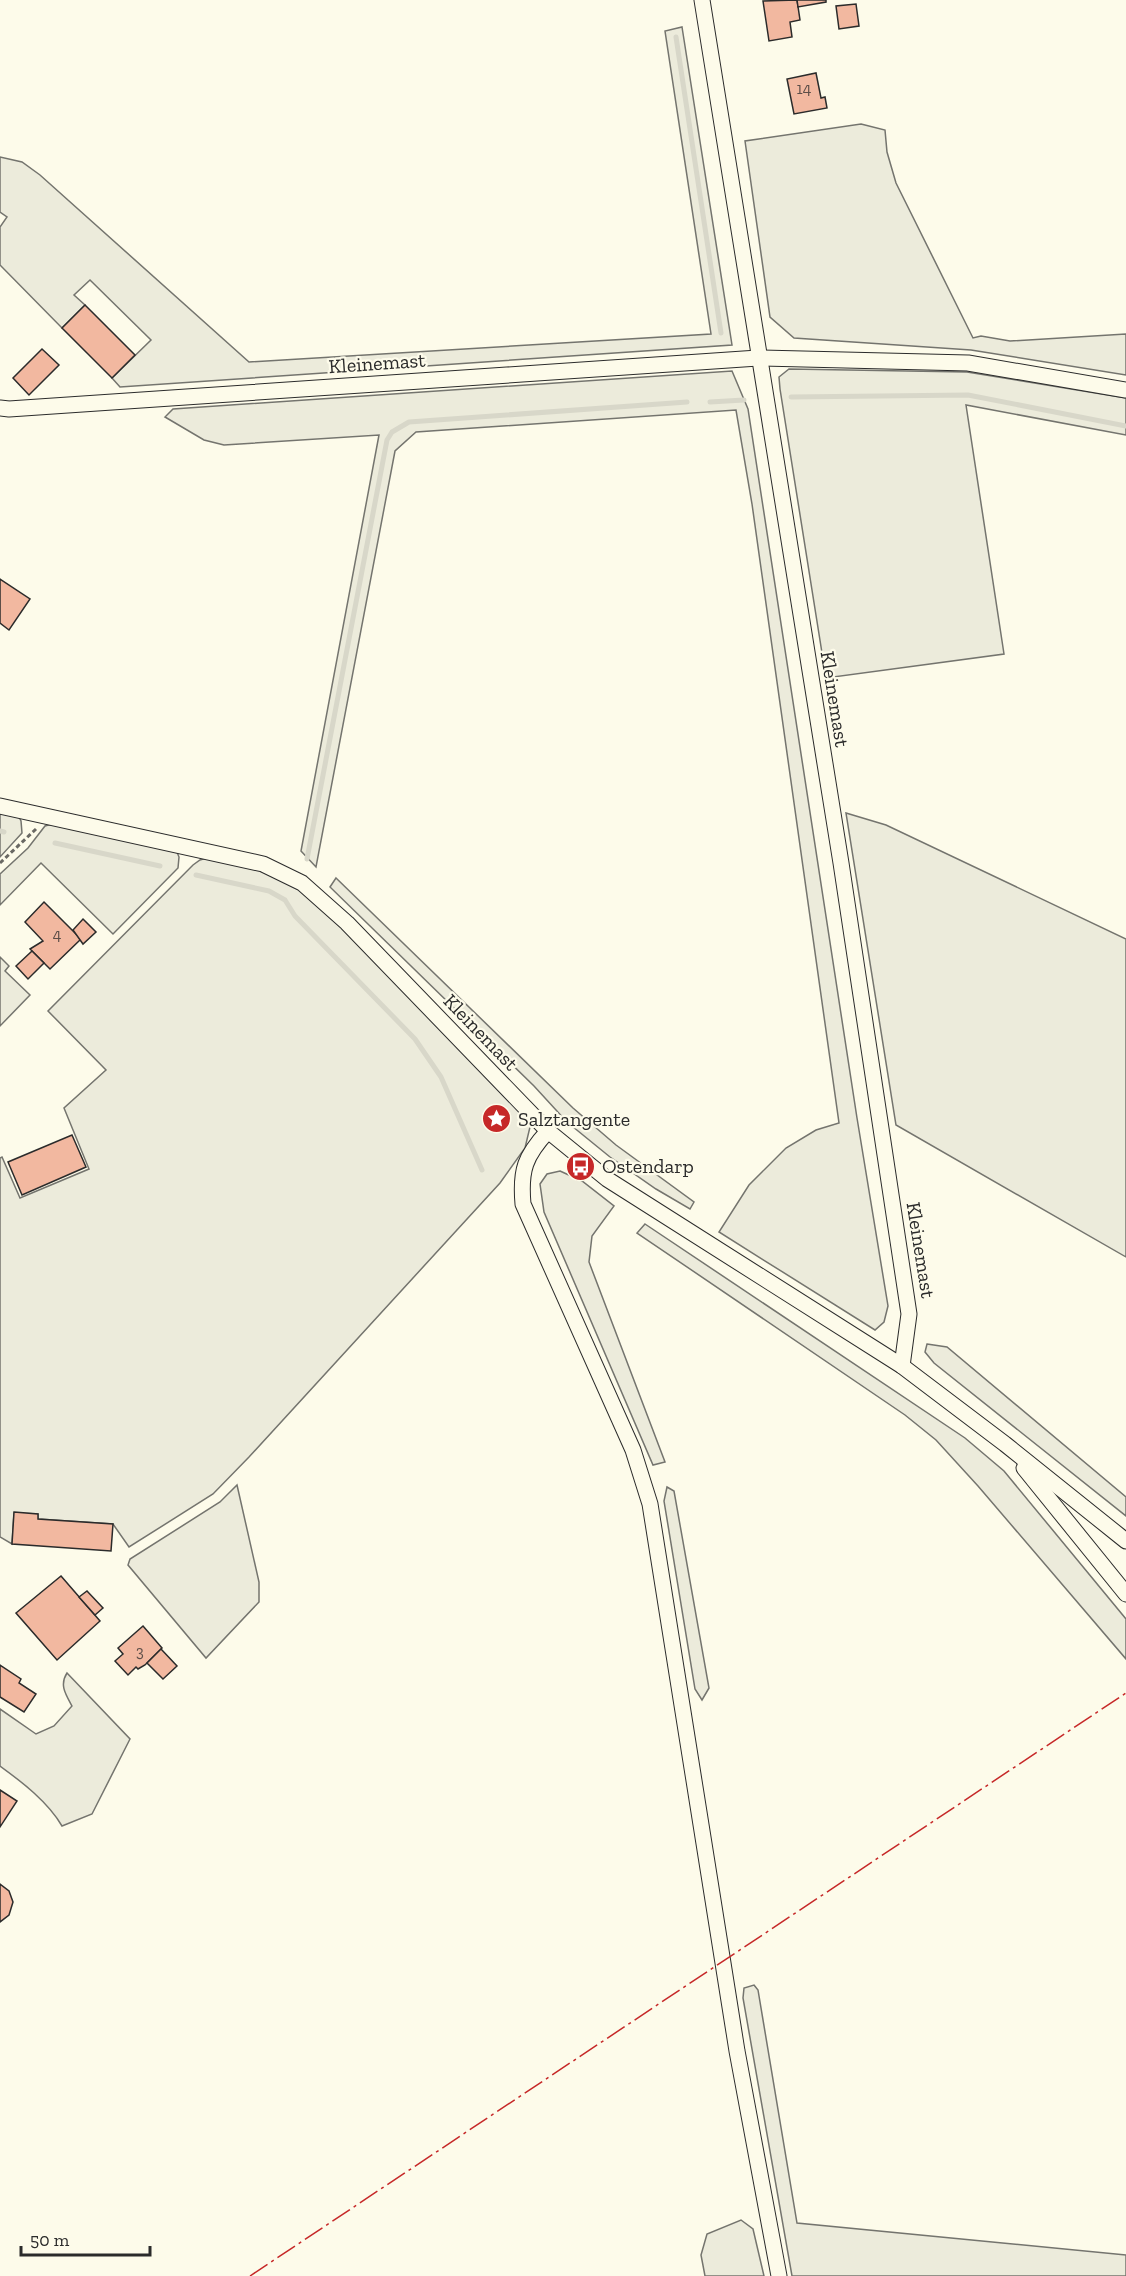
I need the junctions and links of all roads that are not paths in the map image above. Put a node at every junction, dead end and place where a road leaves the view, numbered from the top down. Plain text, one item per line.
1 (702, 0) edge
2 (758, 358) junction
3 (1126, 390) edge
4 (0, 408) edge
5 (0, 806) edge
6 (548, 1131) junction
7 (902, 1366) junction
8 (1005, 1444) junction
9 (1126, 1541) edge
10 (1126, 1594) edge
11 (779, 2276) edge

1 - 2 street, Kleinemast
2 - 3 street, Kleinemast
2 - 4 street, Kleinemast
2 - 7 street, Kleinemast
5 - 6 street, Kleinemast
6 - 7 street, Kleinemast
6 - 11 street
7 - 8 street, Kleinemast
8 - 9 street, Kleinemast
8 - 10 street, Kleinemast

